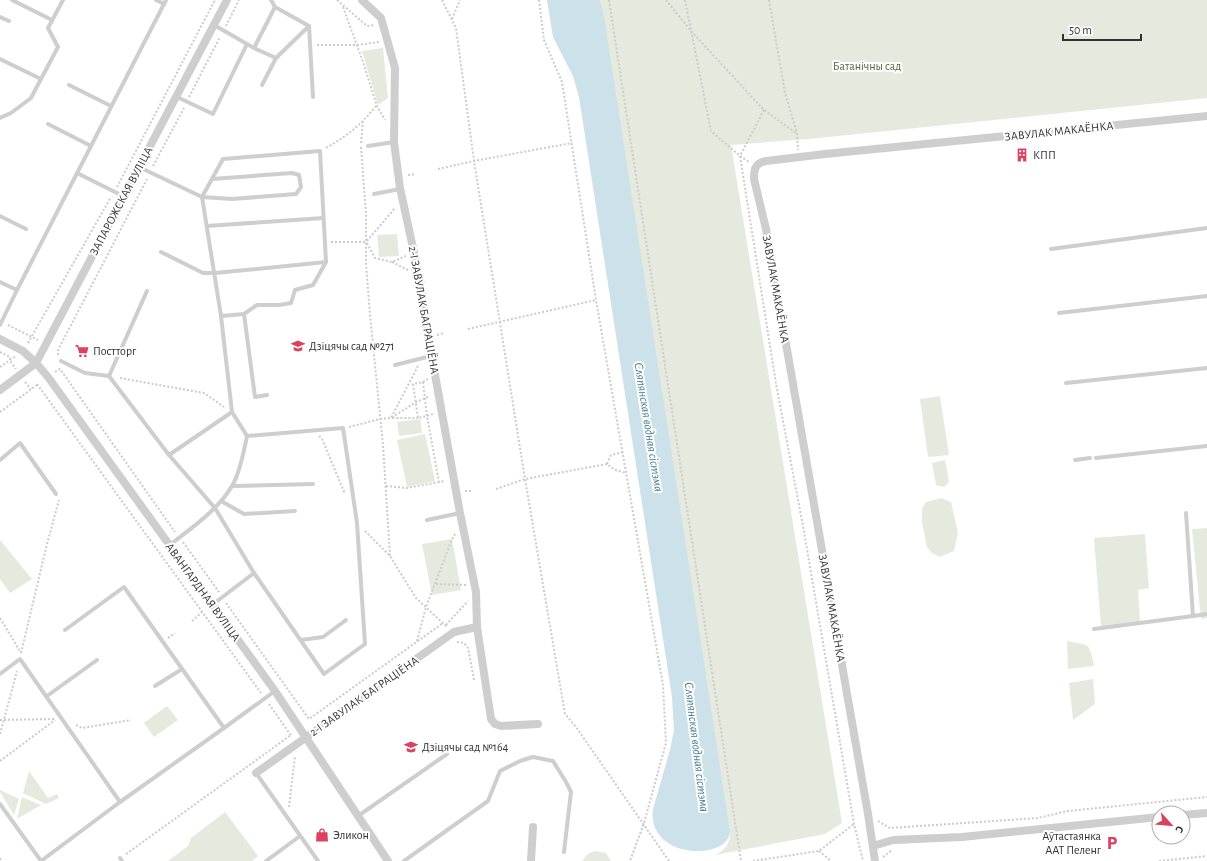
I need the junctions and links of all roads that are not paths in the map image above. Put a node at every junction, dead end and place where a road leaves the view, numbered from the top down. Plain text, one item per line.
1 (12, 0) edge
2 (156, 0) edge
3 (227, 0) edge
4 (271, 0) edge
5 (362, 0) edge
6 (61, 1) edge
7 (165, 2) edge
8 (275, 7) junction
9 (0, 17) edge
10 (52, 20) junction
11 (9, 21) dead end
12 (214, 25) junction
13 (309, 26) junction
14 (247, 44) junction
15 (254, 48) junction
16 (276, 58) junction
17 (0, 59) edge
18 (41, 79) junction
19 (69, 85) dead end
20 (262, 85) dead end
21 (176, 96) junction
22 (313, 97) dead end
23 (111, 106) junction
24 (1207, 116) edge
25 (0, 118) edge
26 (48, 124) dead end
27 (394, 142) junction
28 (91, 146) junction
29 (368, 146) dead end
30 (139, 167) junction
31 (77, 173) junction
32 (212, 179) junction
33 (400, 188) junction
34 (374, 194) dead end
35 (124, 196) junction
36 (202, 197) junction
37 (0, 216) edge
38 (323, 218) junction
39 (207, 226) junction
40 (1207, 228) edge
41 (26, 229) dead end
42 (1052, 249) dead end
43 (161, 252) dead end
44 (326, 262) junction
45 (215, 273) junction
46 (0, 282) edge
47 (17, 290) junction
48 (147, 292) dead end
49 (1207, 296) edge
50 (1059, 313) dead end
51 (244, 314) junction
52 (222, 316) junction
53 (1, 323) edge
54 (0, 339) edge
55 (432, 356) junction
56 (59, 361) road end
57 (36, 363) junction
58 (395, 364) dead end
59 (1207, 368) edge
60 (109, 376) junction
61 (1066, 383) dead end
62 (0, 390) edge
63 (267, 395) dead end
64 (232, 412) junction
65 (247, 436) junction
66 (1207, 446) edge
67 (169, 455) junction
68 (1090, 458) dead end
69 (1096, 458) dead end
70 (0, 460) edge
71 (1075, 460) dead end
72 (312, 484) dead end
73 (233, 486) junction
74 (56, 494) road end
75 (221, 501) junction
76 (215, 508) junction
77 (295, 511) dead end
78 (460, 513) junction
79 (1186, 513) dead end
80 (427, 520) dead end
81 (169, 545) junction
82 (254, 573) junction
83 (212, 605) junction
84 (1207, 614) edge
85 (1193, 616) junction
86 (346, 620) dead end
87 (477, 628) junction
88 (1094, 629) dead end
89 (66, 630) dead end
90 (300, 640) junction
91 (97, 660) dead end
92 (182, 669) junction
93 (0, 674) edge
94 (155, 686) dead end
95 (275, 691) junction
96 (47, 696) junction
97 (538, 724) dead end
98 (224, 728) junction
99 (306, 737) junction
100 (447, 754) dead end
101 (256, 773) joint
102 (120, 802) junction
103 (0, 804) edge
104 (1207, 813) edge
105 (1191, 814) edge
106 (358, 816) junction
107 (1151, 818) edge
108 (534, 827) dead end
109 (300, 836) junction
110 (874, 846) junction
111 (564, 852) dead end
112 (41, 861) edge
113 (266, 861) edge
114 (318, 861) edge
115 (388, 861) edge
116 (404, 861) edge
117 (530, 861) edge
118 (875, 861) edge

1 - 10 lane
2 - 7 lane
3 - 12 street, ЗАПАРОЖСКАЯ ВУЛІЦА
4 - 8 lane
5 - 27 street, 2-І ЗАВУЛАК БАГРАЦІЁНА
6 - 10 lane
7 - 23 lane
8 - 13 lane
8 - 15 lane
9 - 11 lane
10 - 18 lane
12 - 14 lane
12 - 21 street, ЗАПАРОЖСКАЯ ВУЛІЦА
13 - 16 lane
13 - 22 lane
14 - 15 lane
14 - 21 lane
15 - 16 lane
16 - 20 lane
17 - 18 lane
18 - 25 lane
19 - 23 lane
21 - 30 street, ЗАПАРОЖСКАЯ ВУЛІЦА
23 - 28 lane
24 - 110 street, ЗАВУЛАК МАКАЁНКА
26 - 28 lane
27 - 29 lane
27 - 33 street, 2-І ЗАВУЛАК БАГРАЦІЁНА
28 - 31 lane
30 - 35 street, ЗАПАРОЖСКАЯ ВУЛІЦА
30 - 36 lane
31 - 35 lane
31 - 47 lane
32 - 36 lane
32 - 36 lane
32 - 38 lane
33 - 34 lane
33 - 55 street, 2-І ЗАВУЛАК БАГРАЦІЁНА
35 - 57 street, ЗАПАРОЖСКАЯ ВУЛІЦА
36 - 39 lane
37 - 41 lane
38 - 39 lane
38 - 44 lane
39 - 45 lane
40 - 42 lane
43 - 45 lane
44 - 45 lane
44 - 51 lane
45 - 52 lane
46 - 47 lane
47 - 53 lane
48 - 60 lane
49 - 50 lane
51 - 52 lane
51 - 63 lane
52 - 64 lane
54 - 57 street, АВАНГАРДНАЯ ВУЛІЦА
55 - 58 lane
55 - 78 street, 2-І ЗАВУЛАК БАГРАЦІЁНА
56 - 60 lane
57 - 62 street, ЗАПАРОЖСКАЯ ВУЛІЦА
57 - 81 street, АВАНГАРДНАЯ ВУЛІЦА
59 - 61 lane
60 - 67 lane
64 - 65 lane
64 - 67 lane
65 - 73 lane
65 - 90 lane
66 - 69 lane
67 - 76 lane
68 - 71 lane
70 - 74 lane
72 - 73 lane
73 - 75 lane
75 - 76 lane
75 - 77 lane
76 - 81 lane
76 - 82 lane
78 - 80 lane
78 - 87 street, 2-І ЗАВУЛАК БАГРАЦІЁНА
79 - 85 lane
81 - 83 street, АВАНГАРДНАЯ ВУЛІЦА
82 - 83 lane
82 - 90 lane
83 - 95 street, АВАНГАРДНАЯ ВУЛІЦА
84 - 85 lane
85 - 88 lane
86 - 90 lane
87 - 97 street, 2-І ЗАВУЛАК БАГРАЦІЁНА
87 - 99 street, 2-І ЗАВУЛАК БАГРАЦІЁНА
89 - 92 lane
91 - 96 lane
92 - 94 lane
92 - 98 lane
93 - 96 lane
95 - 98 lane
95 - 99 street, АВАНГАРДНАЯ ВУЛІЦА
96 - 102 lane
98 - 102 lane
99 - 101 street, 2-І ЗАВУЛАК БАГРАЦІЁНА
99 - 106 street, АВАНГАРДНАЯ ВУЛІЦА
100 - 106 lane
101 - 109 lane
102 - 112 lane
103 - 112 lane
104 - 105 street
106 - 115 street, АВАНГАРДНАЯ ВУЛІЦА
107 - 110 street
108 - 117 street
109 - 113 lane
109 - 114 lane
110 - 118 street, ЗАВУЛАК МАКАЁНКА
111 - 116 lane

